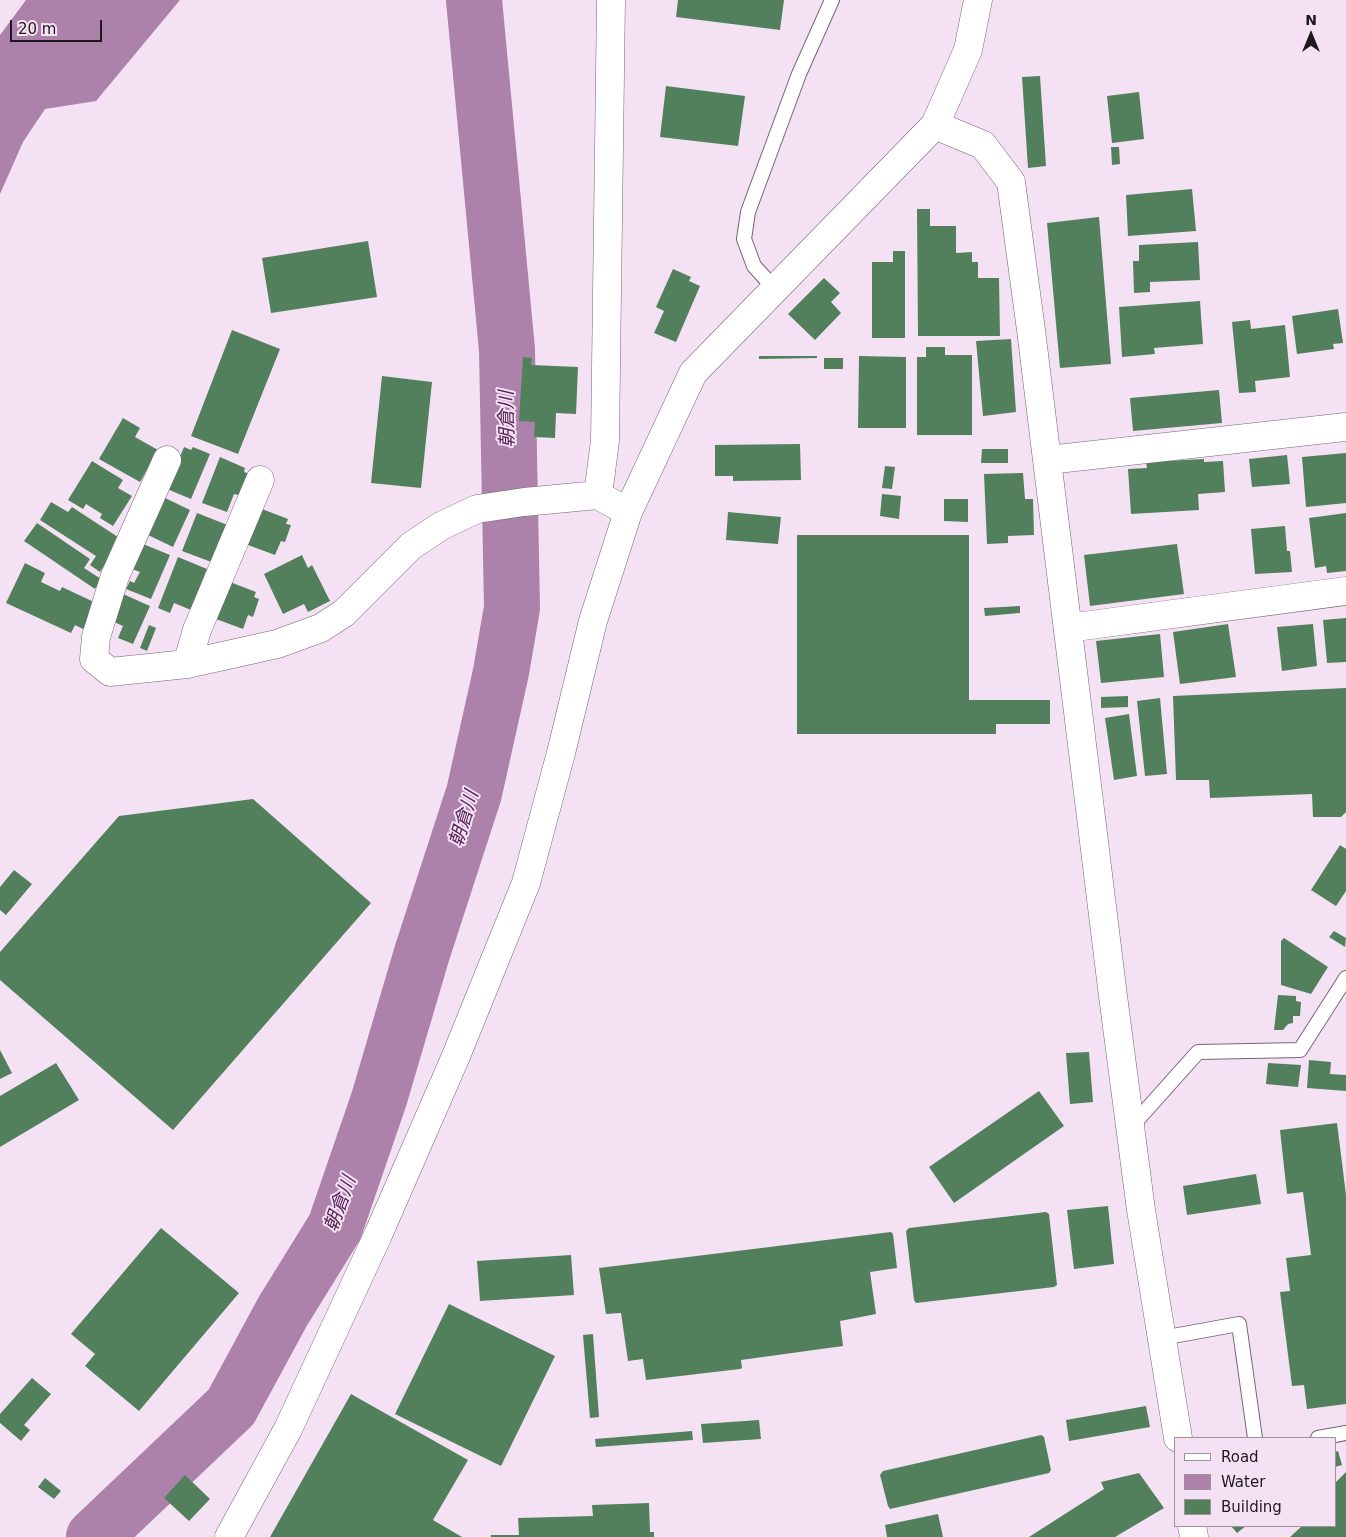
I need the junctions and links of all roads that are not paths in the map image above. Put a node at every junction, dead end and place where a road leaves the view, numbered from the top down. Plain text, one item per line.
1 (611, 0) edge
2 (832, 0) edge
3 (978, 0) edge
4 (935, 124) junction
5 (775, 289) junction
6 (1346, 427) edge
7 (167, 460) dead end
8 (1048, 460) junction
9 (260, 480) dead end
10 (598, 495) junction
11 (628, 512) junction
12 (1346, 591) edge
13 (1068, 628) junction
14 (187, 664) junction
15 (1346, 978) edge
16 (1130, 1128) junction
17 (1162, 1338) junction
18 (1346, 1433) edge
19 (1178, 1437) edge
20 (1255, 1437) edge
21 (1324, 1437) edge
22 (229, 1537) edge

1 - 10 street
2 - 5 lane
3 - 4 street
4 - 5 street
4 - 8 street
5 - 11 street
6 - 8 street
7 - 14 street
8 - 13 street
9 - 14 street
10 - 11 street
10 - 14 street
11 - 22 street
12 - 13 street
13 - 16 street
15 - 16 lane
16 - 17 street
17 - 19 street
17 - 20 lane
18 - 21 lane

